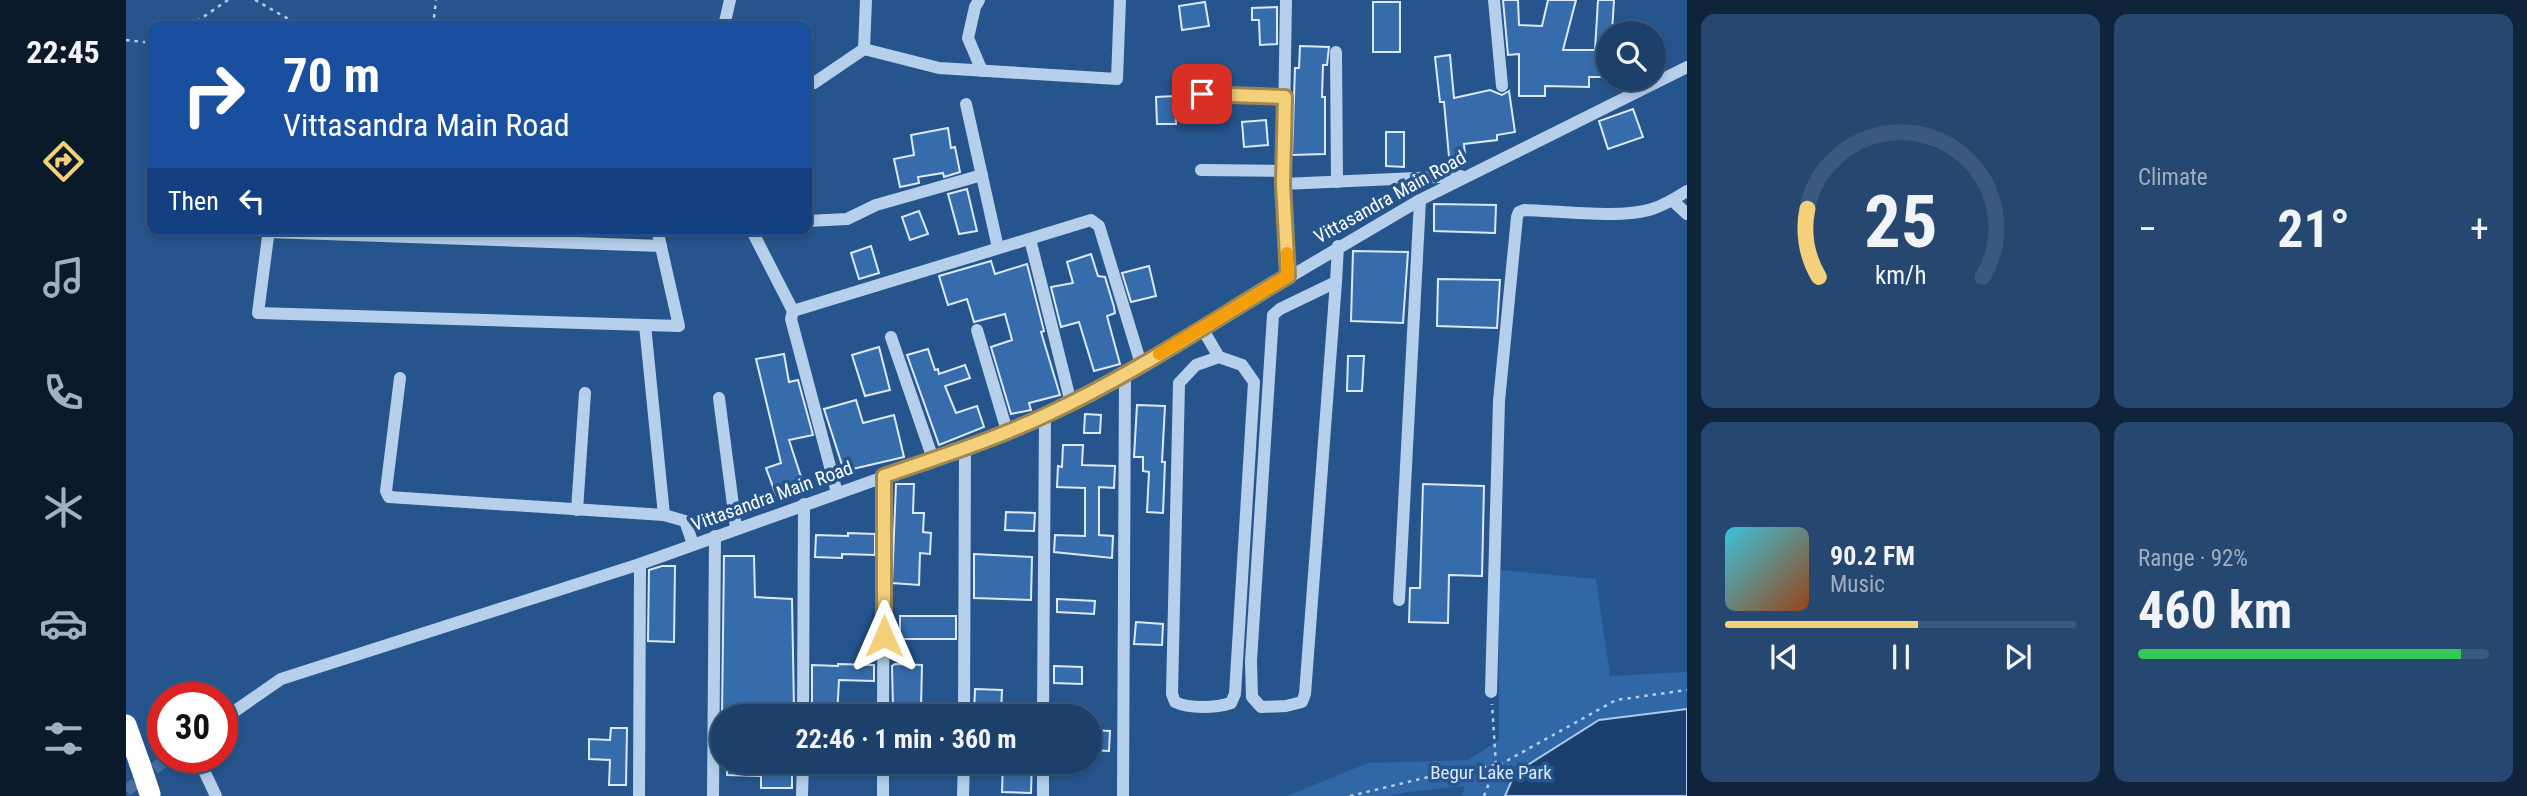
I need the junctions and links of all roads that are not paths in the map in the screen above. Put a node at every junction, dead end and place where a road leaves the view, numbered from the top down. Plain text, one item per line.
1 (730, 0) edge
2 (866, 0) edge
3 (979, 0) edge
4 (1120, 0) edge
5 (1286, 0) edge
6 (1494, 0) edge
7 (725, 21) edge
8 (864, 49) junction
9 (1336, 52) dead end
10 (1687, 67) edge
11 (982, 71) junction
12 (812, 83) edge
13 (1502, 86) dead end
14 (1202, 94) dead end
15 (1285, 97) junction
16 (966, 104) dead end
17 (1200, 170) dead end
18 (982, 175) junction
19 (1467, 176) junction
20 (1283, 177) junction
21 (1337, 182) junction
22 (1687, 191) edge
23 (1420, 200) junction
24 (1673, 201) junction
25 (1687, 214) edge
26 (812, 221) edge
27 (268, 235) edge
28 (373, 235) edge
29 (658, 235) edge
30 (754, 235) edge
31 (1030, 239) junction
32 (661, 246) junction
33 (1338, 246) junction
34 (998, 248) junction
35 (1288, 276) junction
36 (1336, 282) junction
37 (793, 311) junction
38 (645, 325) junction
39 (1202, 328) junction
40 (977, 330) dead end
41 (891, 337) dead end
42 (1219, 357) junction
43 (1141, 365) junction
44 (1125, 374) junction
45 (400, 378) dead end
46 (586, 393) dead end
47 (719, 398) dead end
48 (1071, 403) junction
49 (1045, 416) junction
50 (1007, 431) junction
51 (965, 448) junction
52 (933, 459) junction
53 (884, 476) junction
54 (837, 493) junction
55 (804, 504) junction
56 (577, 510) junction
57 (664, 515) junction
58 (736, 528) junction
59 (715, 536) junction
60 (693, 544) junction
61 (640, 564) junction
62 (1399, 600) dead end
63 (1492, 692) road end
64 (803, 704) edge
65 (883, 704) edge
66 (964, 704) edge
67 (1043, 704) edge
68 (238, 709) edge
69 (126, 726) edge
70 (205, 773) edge
71 (803, 774) edge
72 (883, 774) edge
73 (964, 774) edge
74 (1043, 774) edge
75 (150, 795) edge
76 (216, 796) edge
77 (639, 796) edge
78 (713, 796) edge
79 (803, 796) edge
80 (883, 796) edge
81 (964, 796) edge
82 (1043, 796) edge
83 (1123, 796) edge

1 - 7 street
2 - 8 street
3 - 11 street
4 - 11 street
5 - 15 street
6 - 13 street
8 - 11 street
8 - 12 street
9 - 21 street
10 - 19 street, Vittasandra Main Road
14 - 15 street
15 - 20 street
16 - 18 street
17 - 20 street
18 - 26 street
18 - 34 street
19 - 21 street
19 - 23 street, Vittasandra Main Road
20 - 21 street
20 - 35 street
22 - 24 street
23 - 33 street, Vittasandra Main Road
23 - 62 street
24 - 25 street
24 - 63 street
27 - 38 street
28 - 32 street
29 - 32 street
30 - 37 street
31 - 34 street
31 - 43 street
31 - 48 street
32 - 38 street
33 - 35 street, Vittasandra Main Road
33 - 36 street
34 - 37 street
35 - 39 street, Vittasandra Main Road
36 - 36 street
37 - 54 street
38 - 57 street
39 - 42 street
39 - 43 street, Vittasandra Main Road
40 - 50 street
41 - 52 street
42 - 42 street
43 - 44 street, Vittasandra Main Road
44 - 48 street, Vittasandra Main Road
44 - 83 street
45 - 56 street
46 - 56 street
47 - 58 street
48 - 49 street, Vittasandra Main Road
49 - 50 street, Vittasandra Main Road
49 - 67 street
50 - 51 street, Vittasandra Main Road
51 - 52 street, Vittasandra Main Road
51 - 66 street
52 - 53 street, Vittasandra Main Road
53 - 54 street, Vittasandra Main Road
53 - 65 street
54 - 55 street, Vittasandra Main Road
55 - 58 street, Vittasandra Main Road
55 - 64 street
56 - 57 street
57 - 60 street
58 - 59 street, Vittasandra Main Road
59 - 60 street, Vittasandra Main Road
59 - 78 street
60 - 61 street, Vittasandra Main Road
61 - 68 street, Vittasandra Main Road
61 - 77 street
69 - 75 highway, bridge
70 - 76 street
71 - 79 street
72 - 80 street
73 - 81 street
74 - 82 street

